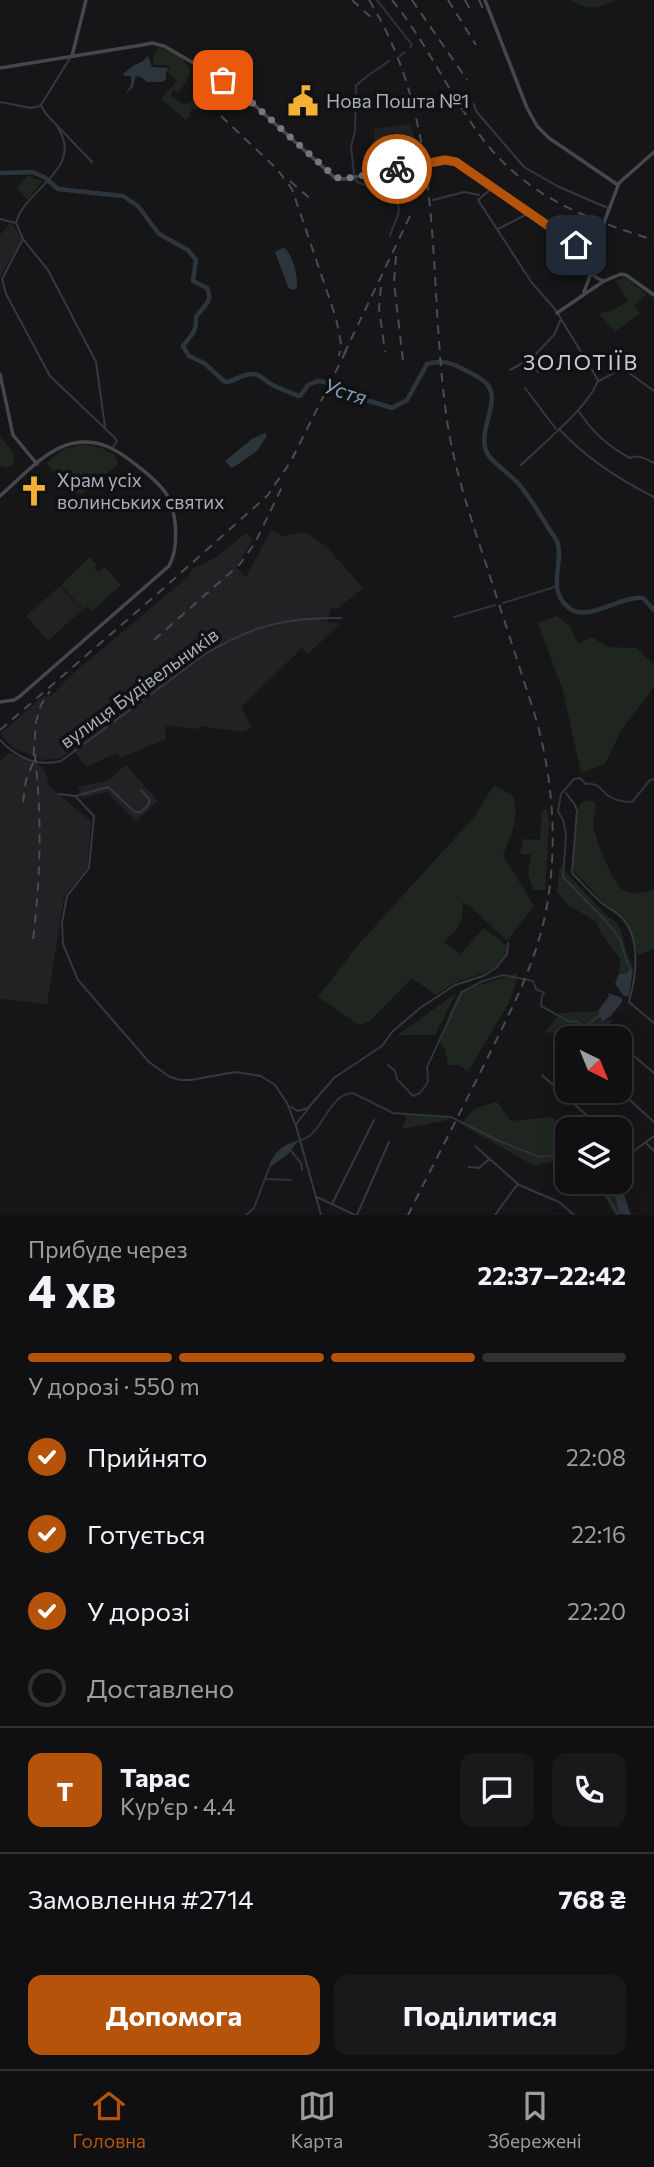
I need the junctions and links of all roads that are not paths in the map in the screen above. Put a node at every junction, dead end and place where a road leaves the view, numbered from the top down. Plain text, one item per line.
1 (86, 0) edge
2 (485, 0) edge
3 (72, 56) junction
4 (0, 68) edge
5 (0, 102) edge
6 (474, 104) dead end
7 (41, 105) junction
8 (55, 124) junction
9 (654, 152) edge
10 (92, 162) dead end
11 (618, 185) junction
12 (494, 187) junction
13 (480, 196) junction
14 (433, 200) dead end
15 (608, 210) junction
16 (530, 212) junction
17 (0, 219) edge
18 (16, 223) junction
19 (498, 229) junction
20 (23, 239) junction
21 (582, 248) junction
22 (591, 273) junction
23 (604, 281) junction
24 (583, 294) junction
25 (654, 295) edge
26 (557, 313) junction
27 (560, 321) junction
28 (532, 358) junction
29 (510, 370) dead end
30 (538, 372) dead end
31 (0, 374) edge
32 (597, 382) junction
33 (525, 388) dead end
34 (654, 391) edge
35 (578, 410) junction
36 (105, 429) junction
37 (558, 429) junction
38 (112, 449) junction
39 (654, 463) edge
40 (37, 464) junction
41 (521, 465) dead end
42 (0, 496) edge
43 (654, 497) edge
44 (341, 618) dead end
45 (0, 702) edge
46 (0, 740) edge
47 (141, 790) dead end
48 (59, 793) dead end
49 (566, 793) dead end
50 (75, 796) junction
51 (508, 943) dead end
52 (654, 1023) edge
53 (632, 1054) edge
54 (654, 1073) edge
55 (542, 1075) dead end
56 (632, 1102) edge
57 (288, 1105) junction
58 (308, 1108) junction
59 (589, 1117) edge
60 (374, 1120) dead end
61 (654, 1122) edge
62 (296, 1126) junction
63 (654, 1136) edge
64 (389, 1142) dead end
65 (646, 1143) junction
66 (475, 1146) dead end
67 (632, 1152) edge
68 (654, 1152) edge
69 (489, 1158) junction
70 (469, 1167) dead end
71 (519, 1185) junction
72 (316, 1197) junction
73 (332, 1204) junction
74 (321, 1215) edge
75 (356, 1215) edge
76 (495, 1215) edge
77 (574, 1215) edge

1 - 3 street
2 - 11 street
3 - 4 street
3 - 7 street
3 - 12 street, bridge
5 - 7 street
6 - 15 street
7 - 8 street
8 - 10 street
8 - 18 street
9 - 11 street
11 - 15 street
12 - 13 street
12 - 16 street
13 - 14 street
13 - 19 street
15 - 21 street, bridge
16 - 19 street
16 - 21 street
17 - 18 street
18 - 20 street
19 - 26 street
20 - 36 street
20 - 36 street
21 - 22 street
22 - 23 street
22 - 24 street
23 - 24 street
23 - 25 street
24 - 26 street
26 - 27 street
27 - 28 street
27 - 32 street
28 - 29 street
28 - 30 street
31 - 40 street
32 - 34 street
32 - 35 street
33 - 37 street
35 - 37 street
35 - 39 street
36 - 38 street
37 - 41 street
37 - 43 street
38 - 40 street
38 - 45 street
40 - 42 street
44 - 46 street, вулиця Будівельників
47 - 50 street
48 - 50 street
49 - 52 street
50 - 57 street
51 - 58 street
53 - 54 street
55 - 59 street
56 - 61 street
57 - 58 street
57 - 62 street
58 - 62 street
60 - 73 street
62 - 72 street
63 - 65 street
64 - 75 street
65 - 67 street
65 - 68 street
66 - 69 street
69 - 70 street
69 - 71 street
71 - 76 street
71 - 77 street
72 - 73 street
72 - 74 street
73 - 75 street

